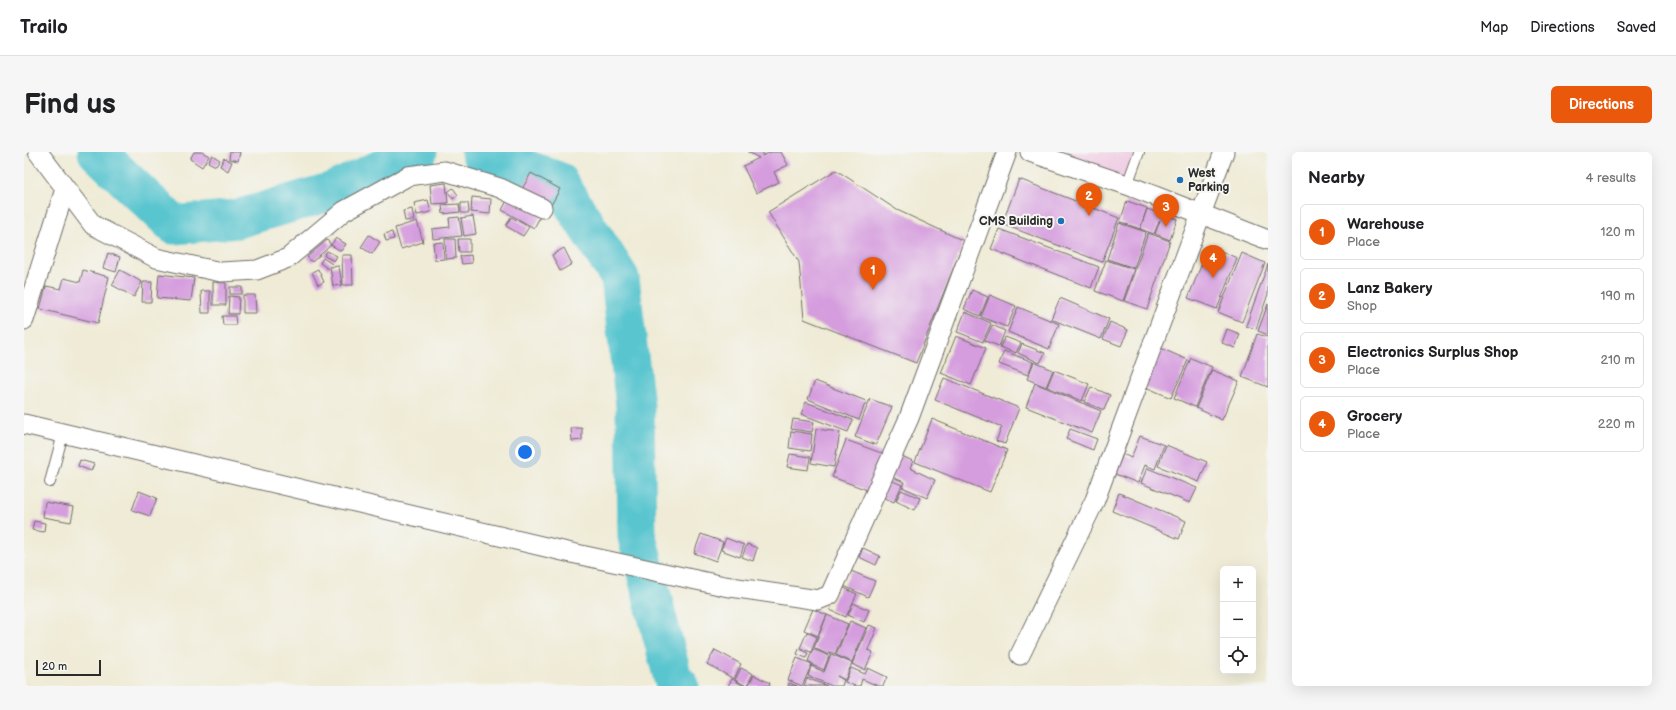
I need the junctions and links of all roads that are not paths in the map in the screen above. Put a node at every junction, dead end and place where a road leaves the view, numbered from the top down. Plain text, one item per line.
1 (38, 152) edge
2 (1007, 152) edge
3 (1030, 152) edge
4 (1139, 152) edge
5 (1224, 152) edge
6 (1127, 185) junction
7 (65, 189) junction
8 (542, 208) dead end
9 (1201, 213) junction
10 (1268, 240) edge
11 (24, 320) edge
12 (24, 424) edge
13 (63, 434) junction
14 (50, 482) dead end
15 (1020, 655) dead end

1 - 7 street
2 - 13 street
3 - 6 street
4 - 6 lane
5 - 9 street
6 - 9 street
7 - 8 street
7 - 11 street
9 - 10 street
9 - 15 street
12 - 13 street
13 - 14 lane

